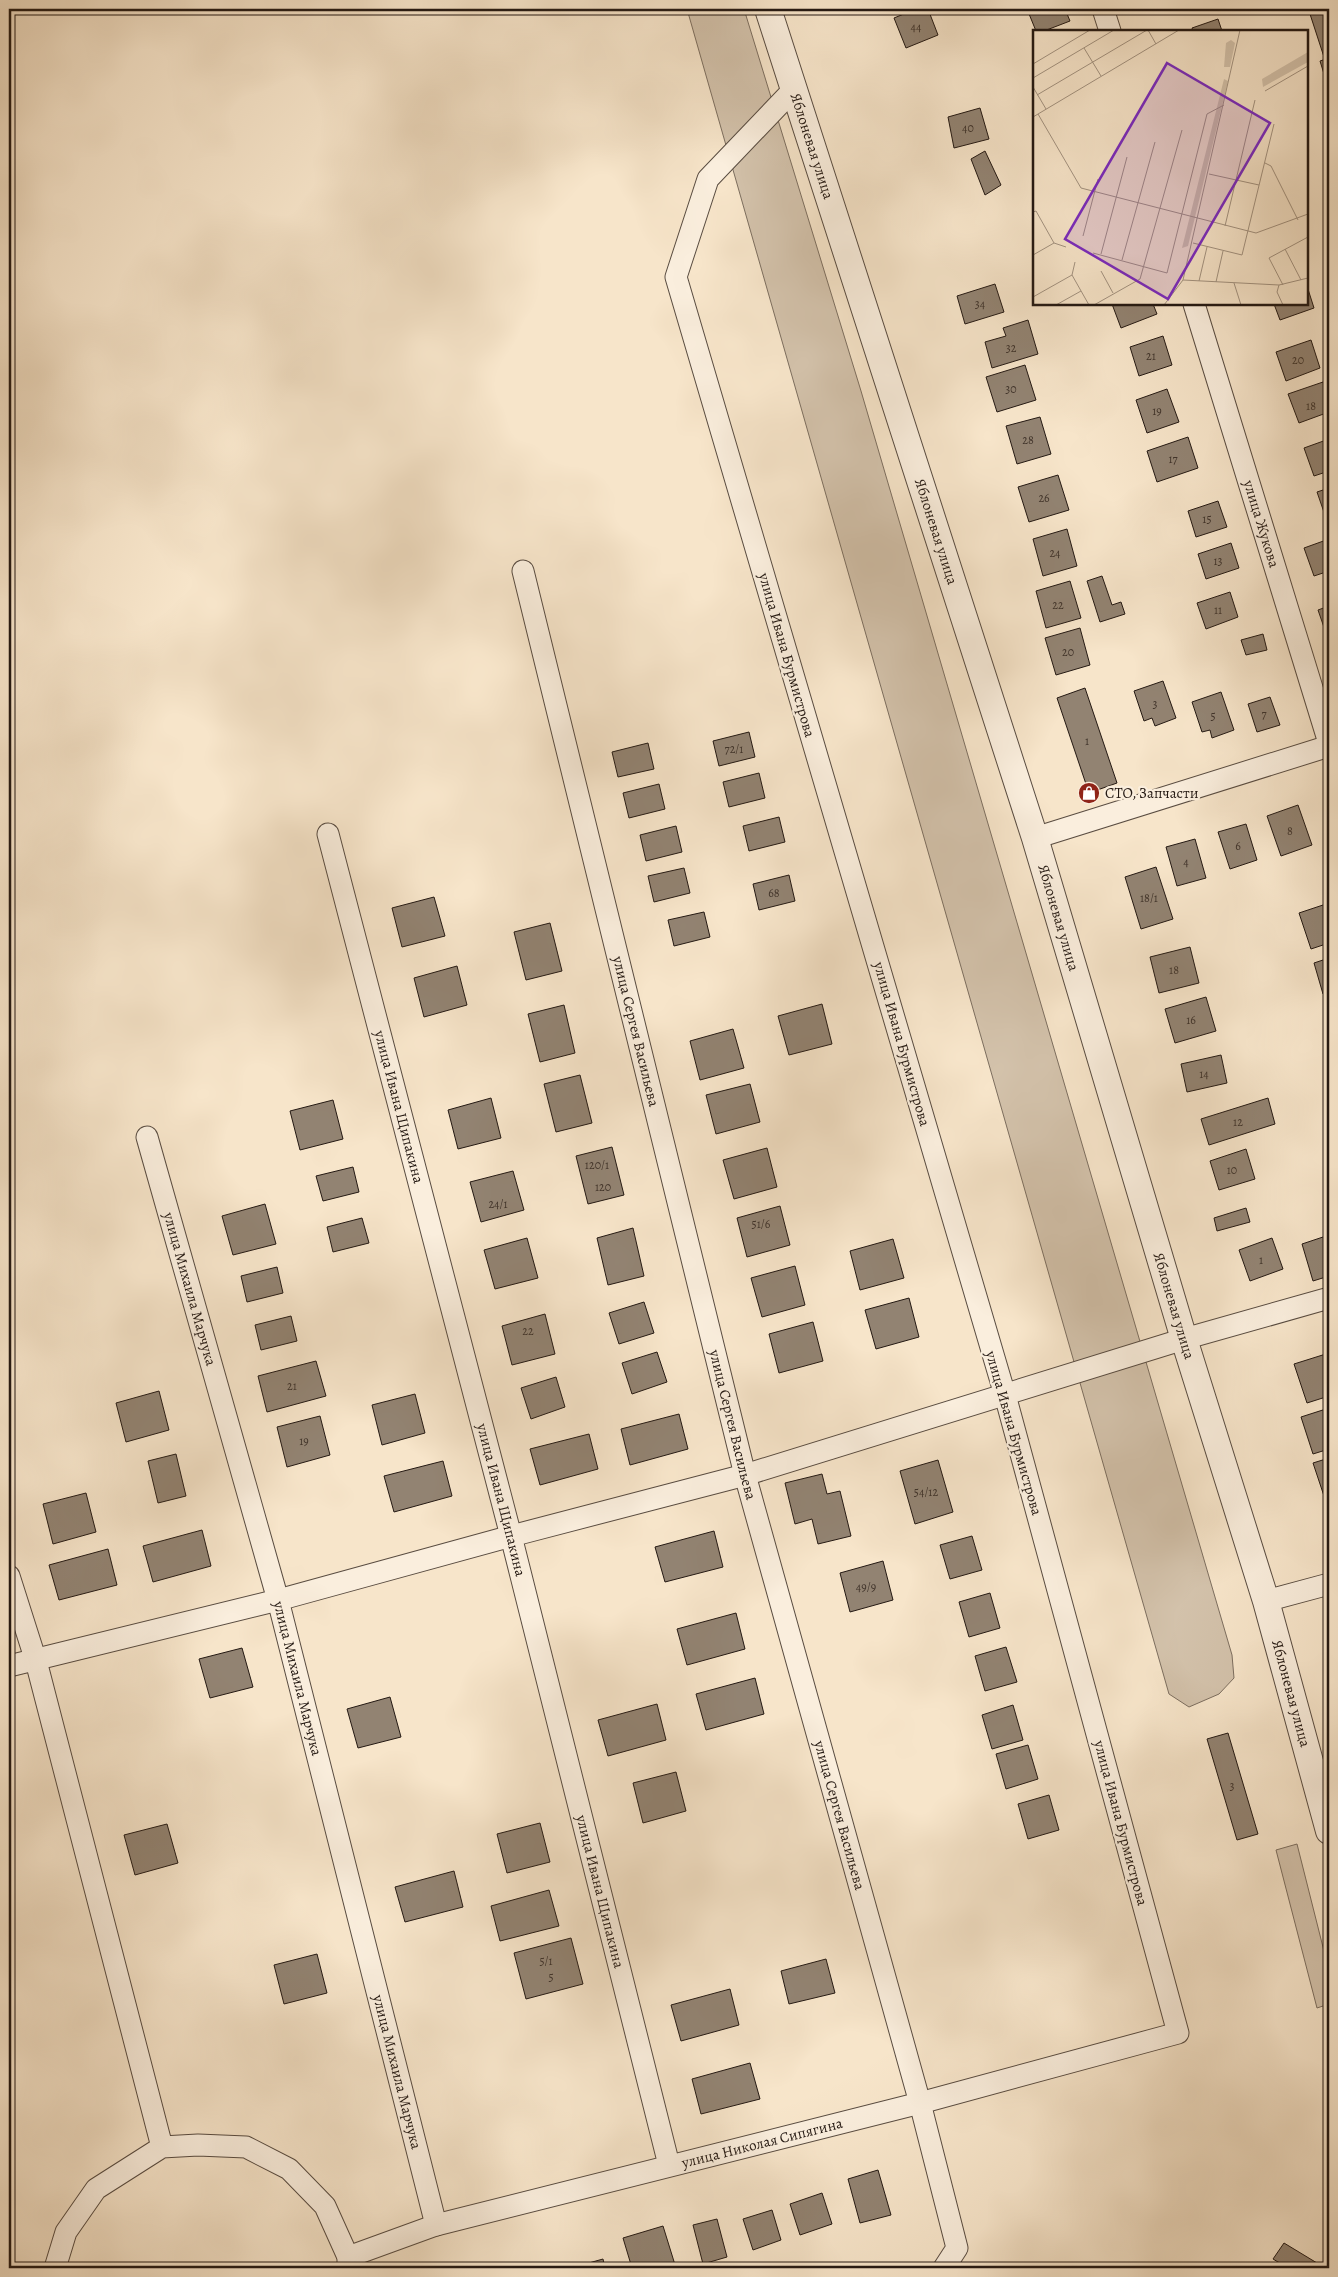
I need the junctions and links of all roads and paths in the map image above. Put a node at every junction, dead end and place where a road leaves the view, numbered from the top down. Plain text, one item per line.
1 (768, 9) edge
2 (1103, 9) edge
3 (1110, 30) edge
4 (794, 89) junction
5 (1194, 305) edge
6 (523, 571) dead end
7 (1329, 745) edge
8 (328, 834) dead end
9 (1035, 838) junction
10 (147, 1136) dead end
11 (1329, 1298) edge
12 (1184, 1339) junction
13 (1005, 1395) junction
14 (745, 1475) junction
15 (511, 1536) junction
16 (9, 1576) edge
17 (1329, 1584) edge
18 (278, 1600) junction
19 (1266, 1601) junction
20 (36, 1661) junction
21 (9, 1666) edge
22 (1329, 1831) edge
23 (1178, 2033) joint
24 (920, 2103) junction
25 (162, 2147) junction
26 (669, 2165) junction
27 (436, 2226) junction
28 (348, 2263) edge
29 (55, 2268) edge
30 (944, 2268) edge

1 - 4 street, Яблоневая улица
2 - 3 street
4 - 9 street, Яблоневая улица
4 - 13 street, улица Ивана Бурмистрова
5 - 7 street, улица Жукова
6 - 14 street, улица Сергея Васильева
7 - 9 street
8 - 15 street, улица Ивана Щипакина
9 - 12 street, Яблоневая улица
10 - 18 street, улица Михаила Марчука
11 - 12 street
12 - 13 street
12 - 19 street, Яблоневая улица
13 - 14 street
13 - 23 street, улица Ивана Бурмистрова
14 - 15 street
14 - 24 street, улица Сергея Васильева
15 - 18 street
15 - 26 street, улица Ивана Щипакина
16 - 20 street
17 - 19 street
18 - 20 street
18 - 27 street, улица Михаила Марчука
19 - 22 street, Яблоневая улица
20 - 21 street
20 - 25 street
23 - 24 street, улица Николая Сипягина
24 - 26 street, улица Николая Сипягина
24 - 30 street, улица Сергея Васильева
25 - 28 street
25 - 29 street
26 - 27 street, улица Николая Сипягина
27 - 28 street, улица Николая Сипягина

